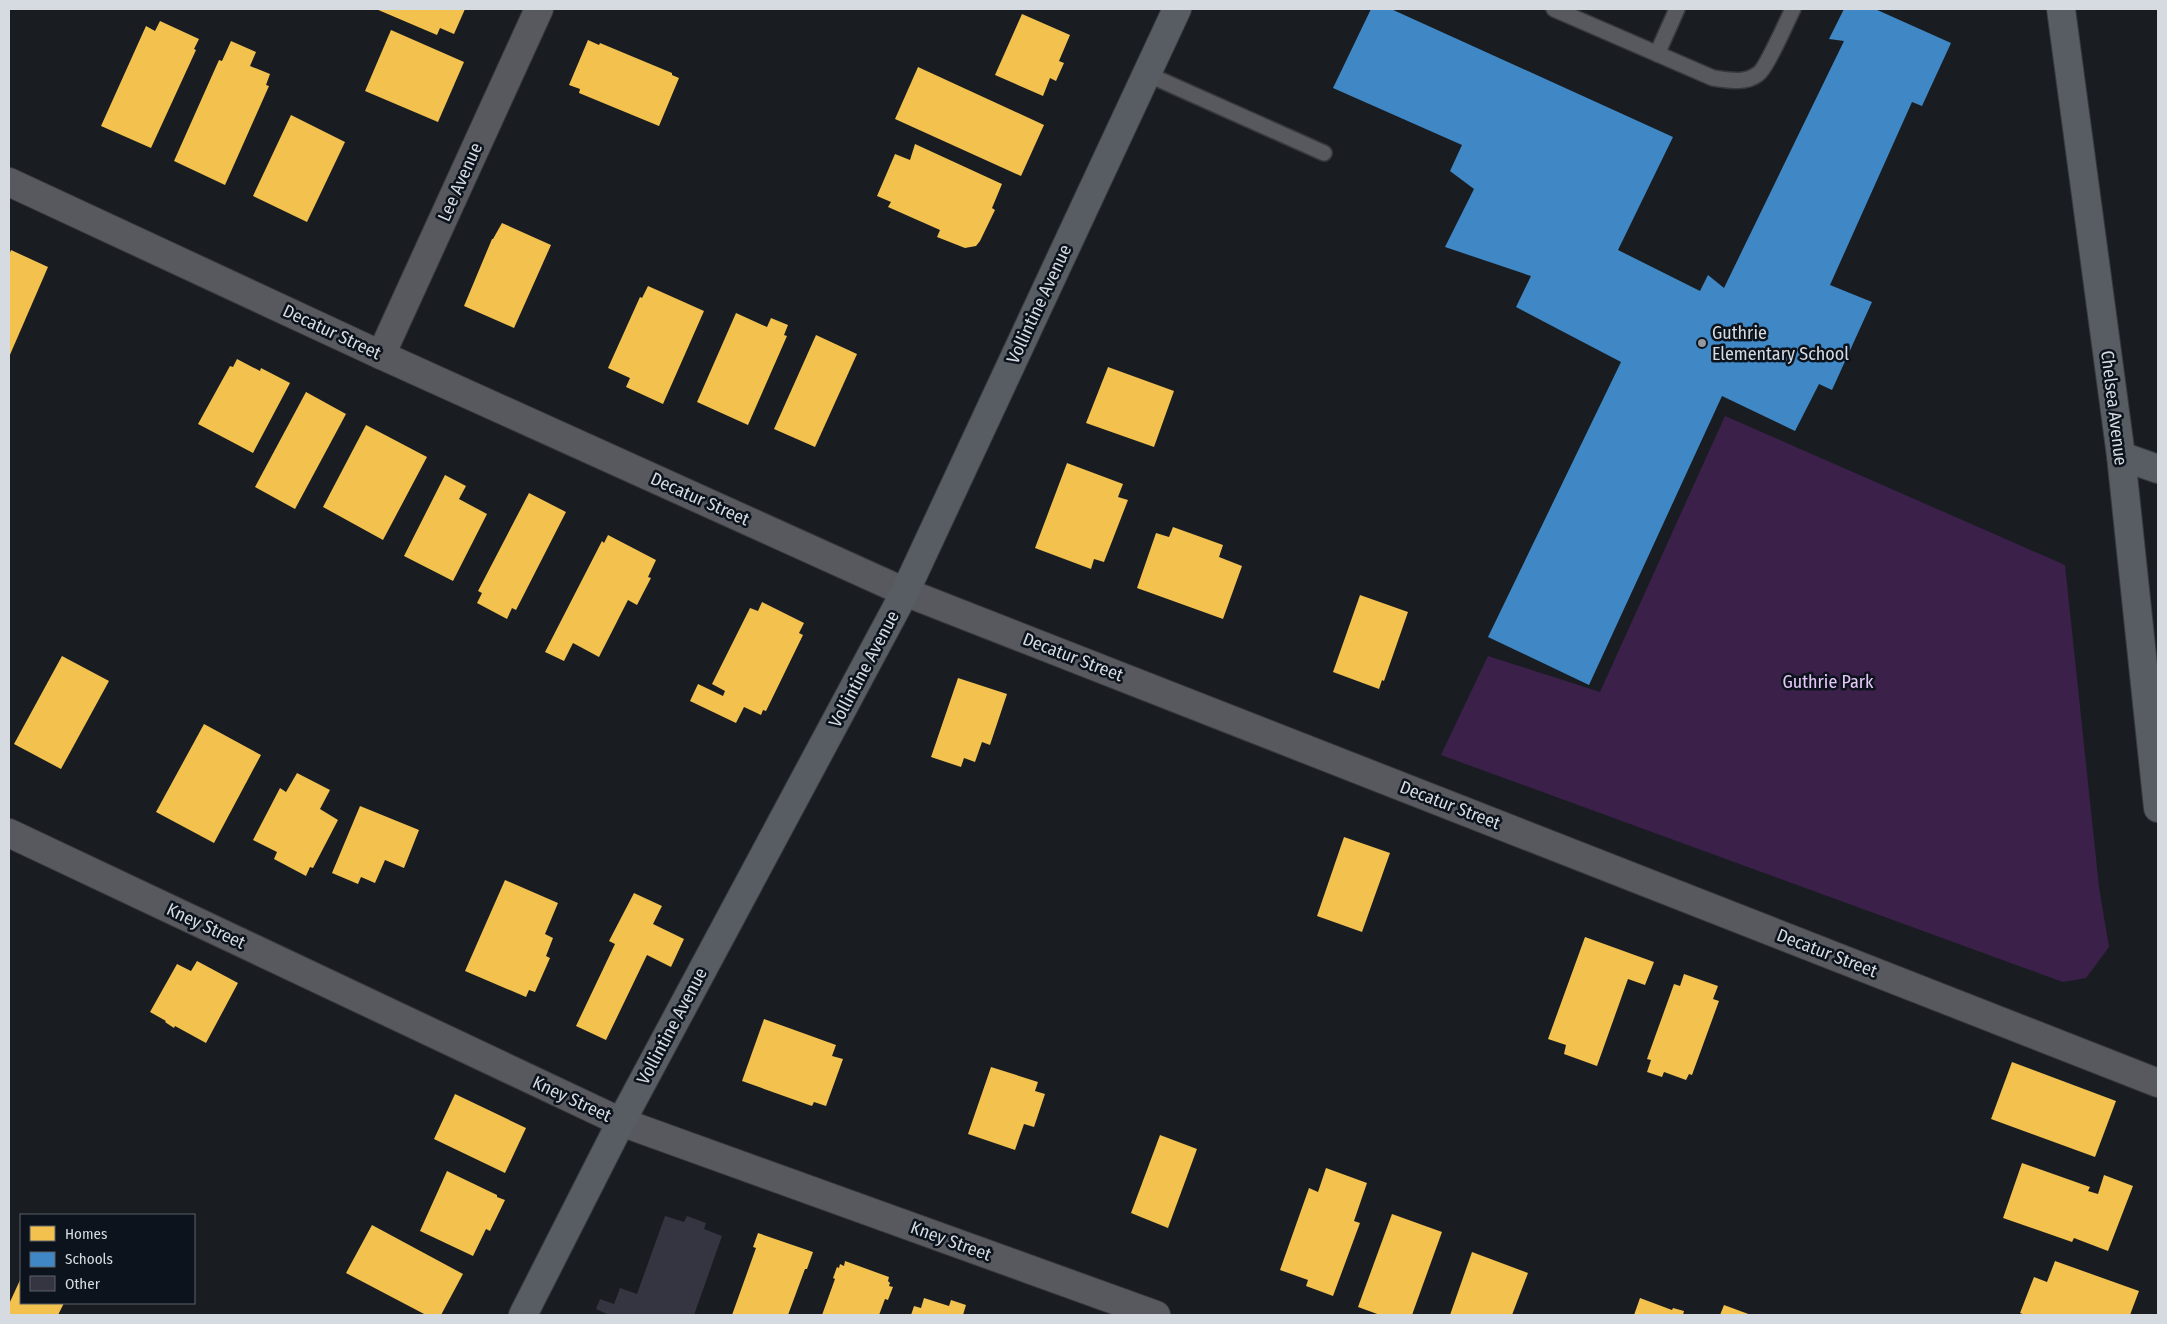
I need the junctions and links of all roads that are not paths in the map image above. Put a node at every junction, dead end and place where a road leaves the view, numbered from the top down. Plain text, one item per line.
1 (539, 9) edge
2 (1177, 9) edge
3 (1677, 9) edge
4 (1793, 9) edge
5 (2061, 9) edge
6 (1558, 10) edge
7 (1656, 54) junction
8 (1147, 74) junction
9 (1324, 153) dead end
10 (9, 182) edge
11 (381, 355) junction
12 (2121, 456) junction
13 (2158, 469) edge
14 (905, 592) junction
15 (2158, 808) edge
16 (9, 833) edge
17 (2158, 1082) edge
18 (621, 1122) junction
19 (522, 1315) edge
20 (1156, 1315) edge

1 - 11 street, Lee Avenue
2 - 8 street, Vollintine Avenue
3 - 7 lane
4 - 7 lane
5 - 12 street, Chelsea Avenue
6 - 7 lane
8 - 9 lane
8 - 14 street, Vollintine Avenue
10 - 11 street, Decatur Street
11 - 14 street, Decatur Street
12 - 13 street
12 - 15 street, Chelsea Avenue
14 - 17 street, Decatur Street
14 - 18 street, Vollintine Avenue
16 - 18 street, Kney Street
18 - 19 street, Vollintine Avenue
18 - 20 street, Kney Street

